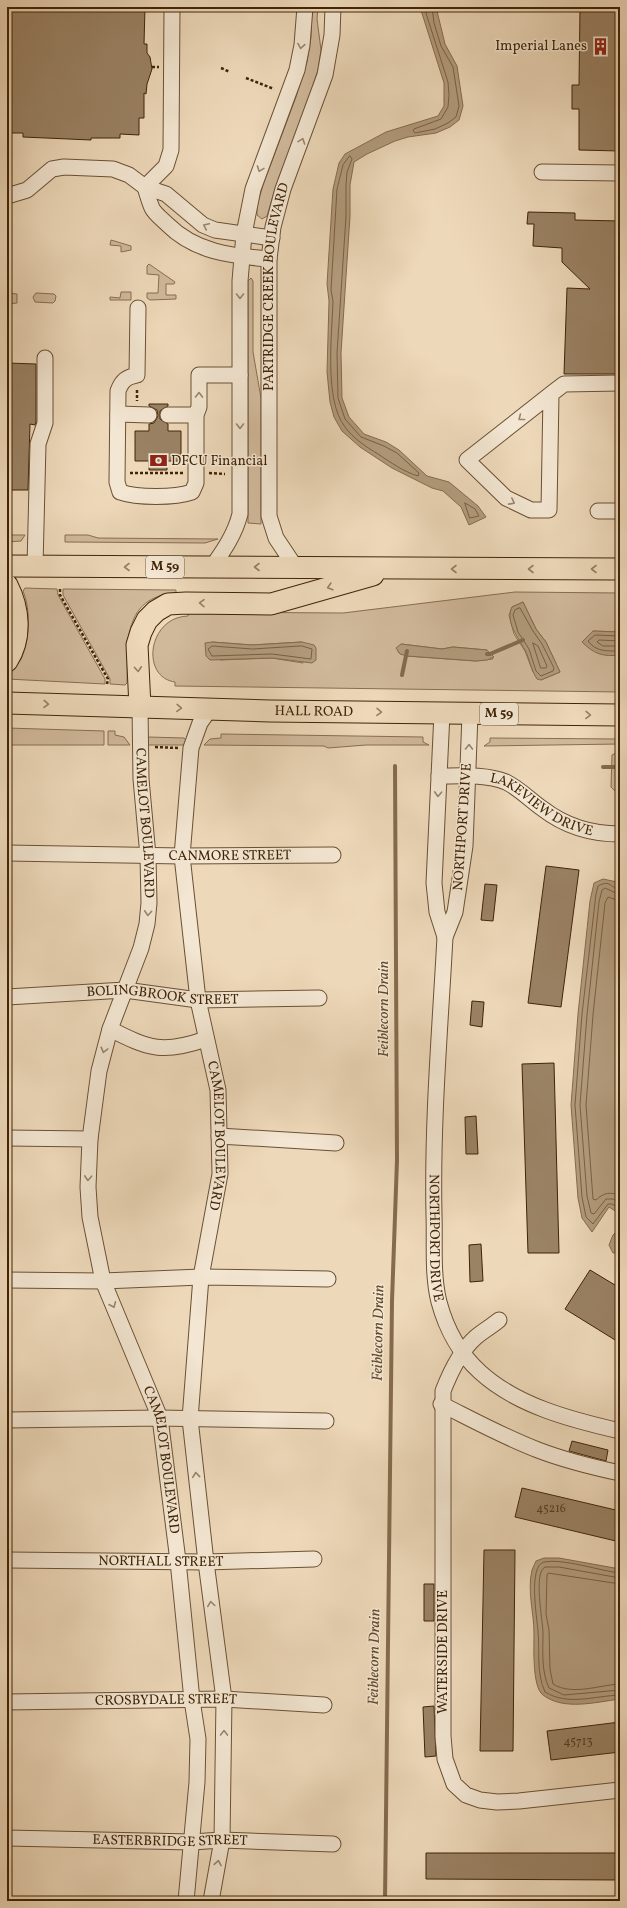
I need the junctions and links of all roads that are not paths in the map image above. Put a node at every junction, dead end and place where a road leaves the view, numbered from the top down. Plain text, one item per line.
1 (172, 7) edge
2 (305, 7) edge
3 (333, 7) edge
4 (542, 172) dead end
5 (620, 173) edge
6 (145, 187) junction
7 (7, 196) edge
8 (244, 234) junction
9 (272, 238) junction
10 (242, 257) junction
11 (269, 260) junction
12 (138, 308) dead end
13 (45, 358) dead end
14 (240, 375) junction
15 (620, 383) edge
16 (551, 394) junction
17 (143, 411) road end
18 (118, 414) junction
19 (168, 415) dead end
20 (196, 415) junction
21 (598, 511) dead end
22 (620, 511) edge
23 (7, 566) edge
24 (35, 566) junction
25 (212, 567) junction
26 (296, 568) junction
27 (395, 569) junction
28 (620, 569) edge
29 (7, 585) edge
30 (7, 661) edge
31 (7, 703) edge
32 (140, 706) junction
33 (210, 709) junction
34 (442, 713) junction
35 (470, 714) junction
36 (620, 715) edge
37 (439, 776) junction
38 (468, 776) junction
39 (620, 834) edge
40 (7, 852) edge
41 (334, 854) dead end
42 (148, 856) junction
43 (182, 856) junction
44 (445, 938) junction
45 (125, 990) junction
46 (7, 997) edge
47 (319, 998) dead end
48 (198, 1000) junction
49 (110, 1029) junction
50 (206, 1039) junction
51 (218, 1136) junction
52 (7, 1138) edge
53 (90, 1139) junction
54 (336, 1142) dead end
55 (201, 1277) junction
56 (328, 1279) dead end
57 (7, 1280) edge
58 (103, 1281) junction
59 (499, 1320) dead end
60 (463, 1353) junction
61 (441, 1404) junction
62 (160, 1418) junction
63 (190, 1419) junction
64 (7, 1420) edge
65 (326, 1421) dead end
66 (620, 1431) edge
67 (620, 1473) edge
68 (314, 1559) dead end
69 (7, 1560) edge
70 (178, 1561) junction
71 (206, 1562) junction
72 (224, 1699) junction
73 (192, 1700) junction
74 (7, 1702) edge
75 (324, 1705) dead end
76 (620, 1790) edge
77 (7, 1838) edge
78 (222, 1840) junction
79 (192, 1842) junction
80 (333, 1844) dead end
81 (186, 1901) edge
82 (211, 1901) edge

1 - 6 street
2 -> 8 street
9 -> 3 street, PARTRIDGE CREEK BOULEVARD
4 - 5 street
6 - 7 street
8 -> 6 street
6 - 10 street
8 - 9 street
8 - 10 street
9 - 11 street, PARTRIDGE CREEK BOULEVARD
10 - 11 street
10 -> 14 street
11 - 26 street, PARTRIDGE CREEK BOULEVARD
12 - 18 street
13 - 24 street
20 -> 14 street
14 -> 25 street
15 - 16 street
16 -> 16 street
17 - 18 street
18 - 20 street
19 - 20 street
21 - 22 street
23 - 24 highway, M 59
25 -> 24 highway, M 59
26 -> 25 highway, M 59
26 - 27 highway, M 59
28 -> 27 highway, M 59
27 -> 32 highway
29 - 30 highway
31 -> 32 highway, HALL ROAD / M 59
32 -> 33 highway, HALL ROAD / M 59
32 - 42 street, CAMELOT BOULEVARD
33 -> 34 highway, HALL ROAD / M 59
33 - 43 street, CAMELOT BOULEVARD
34 - 35 highway, HALL ROAD / M 59
34 - 37 street, NORTHPORT DRIVE
35 -> 36 highway, HALL ROAD / M 59
38 -> 35 street, NORTHPORT DRIVE
37 - 38 street, LAKEVIEW DRIVE
37 -> 44 street, NORTHPORT DRIVE
38 - 39 street, LAKEVIEW DRIVE
38 - 44 street, NORTHPORT DRIVE
40 - 42 street, CANMORE STREET
41 - 43 street, CANMORE STREET
42 - 43 street, CANMORE STREET
42 -> 45 street, CAMELOT BOULEVARD
43 - 48 street, CAMELOT BOULEVARD
44 - 60 street, NORTHPORT DRIVE
45 - 46 street, BOLINGBROOK STREET
45 - 48 street, BOLINGBROOK STREET
45 - 49 street, CAMELOT BOULEVARD
47 - 48 street, BOLINGBROOK STREET
48 - 50 street, CAMELOT BOULEVARD
49 - 50 street, CAMELOT BOULEVARD
49 -> 53 street, CAMELOT BOULEVARD
50 - 51 street, CAMELOT BOULEVARD
51 - 54 street
51 - 55 street, CAMELOT BOULEVARD
52 - 53 street
53 -> 58 street, CAMELOT BOULEVARD
55 - 56 street
55 - 58 street
55 - 63 street, CAMELOT BOULEVARD
57 - 58 street
58 -> 62 street, CAMELOT BOULEVARD
59 - 60 street, WATERSIDE DRIVE
60 - 61 street, WATERSIDE DRIVE
60 - 66 street, NORTHPORT DRIVE
61 - 67 street
61 - 76 street, WATERSIDE DRIVE
62 - 63 street
62 - 64 street
62 - 70 street, CAMELOT BOULEVARD
63 - 65 street
71 -> 63 street, CAMELOT BOULEVARD
68 - 71 street, NORTHALL STREET
69 - 70 street, NORTHALL STREET
70 - 71 street, NORTHALL STREET
70 - 73 street, CAMELOT BOULEVARD
72 -> 71 street, CAMELOT BOULEVARD
72 - 73 street, CROSBYDALE STREET
72 - 75 street, CROSBYDALE STREET
78 -> 72 street, CAMELOT BOULEVARD
73 - 74 street, CROSBYDALE STREET
73 - 79 street, CAMELOT BOULEVARD
77 - 79 street, EASTERBRIDGE STREET
78 - 79 street, EASTERBRIDGE STREET
78 - 80 street, EASTERBRIDGE STREET
82 -> 78 street, CAMELOT BOULEVARD
79 - 81 street, CAMELOT BOULEVARD

